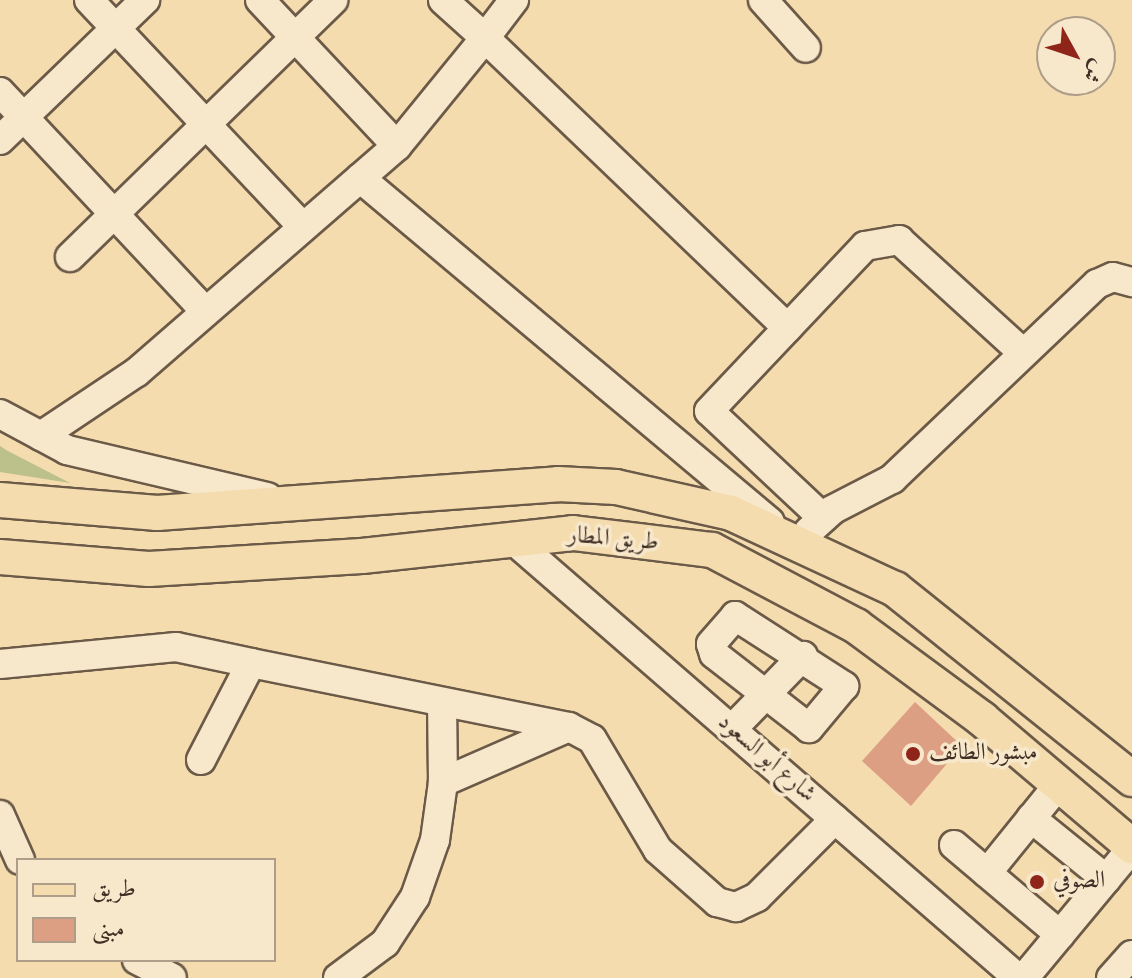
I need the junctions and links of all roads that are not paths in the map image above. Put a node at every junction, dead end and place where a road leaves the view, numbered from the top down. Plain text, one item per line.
1 (89, 0) edge
2 (145, 0) edge
3 (260, 0) edge
4 (333, 0) edge
5 (443, 0) edge
6 (514, 0) edge
7 (763, 0) edge
8 (116, 28) junction
9 (295, 37) junction
10 (485, 38) junction
11 (806, 48) dead end
12 (0, 92) edge
13 (24, 117) junction
14 (206, 124) junction
15 (0, 140) edge
16 (397, 146) junction
17 (360, 178) junction
18 (114, 214) junction
19 (303, 227) junction
20 (70, 257) dead end
21 (1132, 282) edge
22 (206, 312) junction
23 (787, 328) junction
24 (1021, 351) junction
25 (0, 414) edge
26 (41, 436) junction
27 (0, 500) edge
28 (293, 502) junction
29 (823, 518) junction
30 (792, 538) junction
31 (513, 540) junction
32 (0, 557) edge
33 (803, 656) junction
34 (251, 663) junction
35 (0, 664) edge
36 (765, 695) junction
37 (442, 702) junction
38 (569, 727) junction
39 (732, 729) junction
40 (201, 760) dead end
41 (1132, 779) edge
42 (443, 782) junction
43 (1059, 784) junction
44 (0, 815) edge
45 (1031, 818) junction
46 (835, 819) junction
47 (954, 845) dead end
48 (1132, 847) edge
49 (19, 858) edge
50 (987, 873) junction
51 (1106, 879) junction
52 (1060, 935) junction
53 (1132, 955) edge
54 (141, 962) edge
55 (172, 978) edge
56 (338, 978) edge
57 (1018, 978) edge
58 (1024, 978) edge
59 (1111, 978) edge

1 - 8 street
2 - 8 street
3 - 9 street
4 - 9 street
5 - 10 street
6 - 10 street
7 - 11 street
8 - 13 street
8 - 14 street
9 - 14 street
9 - 16 street
10 - 16 street
10 - 23 street
12 - 13 street
13 - 15 street
13 - 18 street
14 - 18 street
14 - 19 street
16 - 17 street
17 - 19 street
17 - 30 street
18 - 20 street
18 - 22 street
19 - 22 street
21 - 24 street
22 - 26 street
23 - 24 street
23 - 29 street
24 - 29 street
25 - 26 street
26 - 28 street
27 - 28 main road, طريق المطار
28 - 30 main road, طريق المطار
29 - 30 street
30 - 41 main road, طريق المطار
31 - 32 main road, طريق المطار
31 - 39 street, شارع أبو السعود
31 - 43 main road, طريق المطار
33 - 36 street
33 - 36 street
33 - 36 street
34 - 35 street
34 - 37 street
34 - 40 street
36 - 39 street
37 - 38 street
37 - 42 street
38 - 42 street
38 - 46 street
39 - 46 street, شارع أبو السعود
42 - 56 street
43 - 45 street
43 - 48 main road, طريق المطار
44 - 49 street
45 - 50 street
45 - 51 street
46 - 57 street, شارع أبو السعود
47 - 50 street
48 - 51 street
50 - 52 street
51 - 52 street
52 - 58 street
53 - 59 street
54 - 55 street

